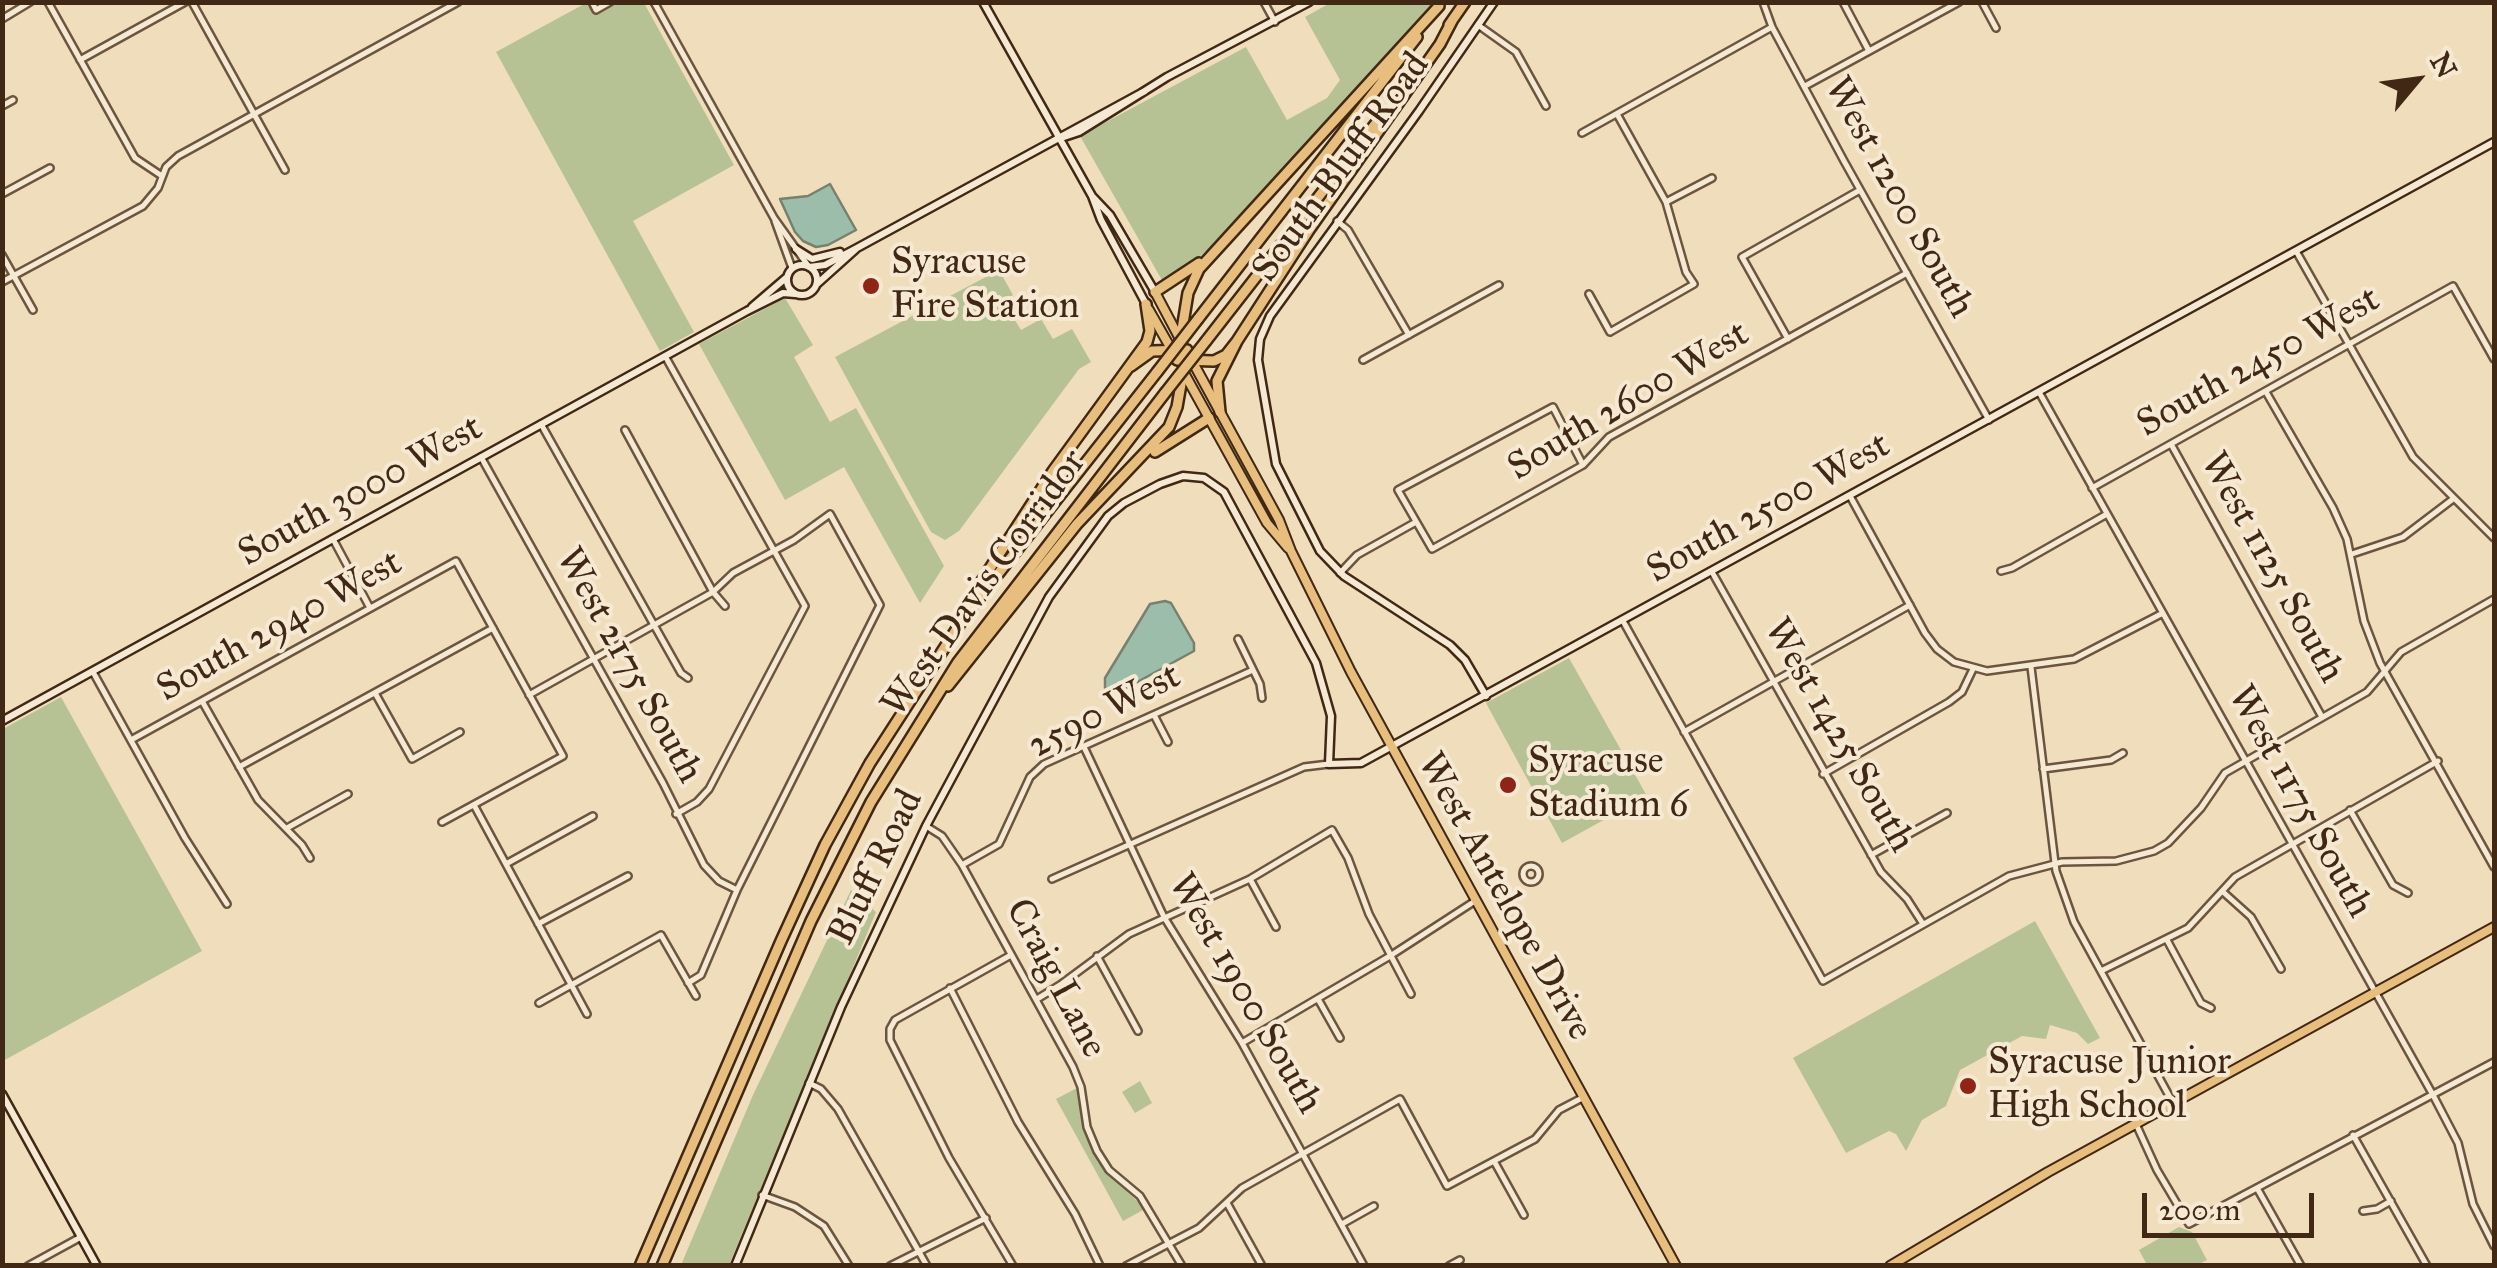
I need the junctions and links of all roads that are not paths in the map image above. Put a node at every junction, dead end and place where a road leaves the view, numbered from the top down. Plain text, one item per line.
1 (30, 2) edge
2 (48, 2) edge
3 (188, 2) edge
4 (458, 2) edge
5 (592, 2) edge
6 (610, 2) edge
7 (654, 2) edge
8 (983, 2) edge
9 (1264, 2) edge
10 (1309, 2) edge
11 (1466, 2) edge
12 (1494, 2) edge
13 (1762, 2) edge
14 (1843, 2) edge
15 (1959, 2) edge
16 (1982, 2) edge
17 (1440, 4) edge
18 (449, 5) edge
19 (2, 20) edge
20 (1452, 21) junction
21 (1274, 22) junction
22 (1478, 25) junction
23 (1772, 27) junction
24 (1996, 28) dead end
25 (1869, 50) junction
26 (80, 60) junction
27 (1805, 86) junction
28 (13, 100) dead end
29 (2, 106) edge
30 (1546, 106) dead end
31 (254, 114) junction
32 (1617, 114) junction
33 (1582, 133) dead end
34 (1060, 138) junction
35 (2494, 142) edge
36 (50, 168) dead end
37 (286, 170) dead end
38 (162, 176) junction
39 (1712, 178) dead end
40 (1860, 190) junction
41 (2, 194) edge
42 (1092, 196) junction
43 (1666, 202) junction
44 (774, 218) junction
45 (1337, 222) junction
46 (857, 248) junction
47 (796, 249) junction
48 (2296, 251) junction
49 (846, 252) junction
50 (1212, 252) junction
51 (2, 255) edge
52 (810, 267) junction
53 (792, 268) junction
54 (1908, 273) junction
55 (14, 276) junction
56 (787, 277) junction
57 (2, 282) edge
58 (816, 286) junction
59 (1499, 286) dead end
60 (1154, 292) junction
61 (795, 294) junction
62 (1589, 294) dead end
63 (1146, 304) junction
64 (33, 310) dead end
65 (747, 310) junction
66 (1409, 335) junction
67 (1788, 339) junction
68 (1237, 341) junction
69 (2350, 344) junction
70 (665, 356) junction
71 (1182, 356) junction
72 (2494, 359) edge
73 (1363, 360) dead end
74 (1131, 366) junction
75 (2039, 392) junction
76 (2266, 392) junction
77 (1220, 412) junction
78 (1209, 418) junction
79 (1989, 420) junction
80 (541, 424) junction
81 (625, 430) dead end
82 (2171, 444) junction
83 (481, 457) junction
84 (1583, 465) junction
85 (1125, 475) junction
86 (2092, 488) junction
87 (1850, 496) junction
88 (2454, 499) junction
89 (2108, 514) junction
90 (1416, 522) junction
91 (2494, 538) edge
92 (333, 539) junction
93 (774, 550) junction
94 (1291, 551) junction
95 (2352, 554) junction
96 (2001, 571) dead end
97 (1712, 572) junction
98 (1340, 573) junction
99 (712, 592) junction
100 (2494, 599) edge
101 (1910, 605) junction
102 (726, 606) dead end
103 (370, 608) junction
104 (2163, 613) junction
105 (1622, 621) junction
106 (654, 625) junction
107 (492, 628) junction
108 (1238, 639) dead end
109 (593, 659) junction
110 (2031, 667) junction
111 (1973, 669) junction
112 (1254, 670) junction
113 (2384, 671) junction
114 (93, 672) junction
115 (688, 678) dead end
116 (1772, 682) junction
117 (375, 692) junction
118 (529, 695) junction
119 (1486, 696) junction
120 (1262, 698) dead end
121 (202, 701) junction
122 (907, 702) junction
123 (1154, 715) junction
124 (2323, 718) junction
125 (920, 719) junction
126 (2, 722) edge
127 (460, 732) dead end
128 (1684, 732) junction
129 (131, 740) junction
130 (1168, 742) dead end
131 (1084, 747) junction
132 (1392, 748) junction
133 (2124, 753) dead end
134 (2244, 762) junction
135 (2438, 762) junction
136 (1330, 764) junction
137 (239, 767) junction
138 (2043, 769) junction
139 (1824, 774) junction
140 (348, 794) dead end
141 (474, 805) junction
142 (2350, 810) junction
143 (1948, 813) dead end
144 (676, 814) junction
145 (593, 816) dead end
146 (442, 822) dead end
147 (926, 826) junction
148 (287, 828) junction
149 (1130, 843) junction
150 (2291, 843) junction
151 (1872, 855) junction
152 (310, 858) dead end
153 (2054, 863) junction
154 (506, 864) junction
155 (962, 865) junction
156 (2494, 866) edge
157 (628, 876) dead end
158 (1052, 879) dead end
159 (1250, 879) junction
160 (737, 890) junction
161 (2222, 891) junction
162 (2408, 893) dead end
163 (1475, 901) junction
164 (227, 904) dead end
165 (1164, 917) junction
166 (538, 924) junction
167 (1923, 924) junction
168 (1276, 927) dead end
169 (2494, 928) edge
170 (2167, 940) junction
171 (1011, 955) junction
172 (1097, 956) junction
173 (1390, 956) junction
174 (2281, 969) dead end
175 (2102, 971) junction
176 (688, 983) junction
177 (571, 985) junction
178 (950, 988) junction
179 (1411, 994) dead end
180 (2375, 995) junction
181 (696, 996) dead end
182 (1037, 999) junction
183 (1318, 999) junction
184 (539, 1003) dead end
185 (2212, 1008) dead end
186 (587, 1014) dead end
187 (1138, 1031) dead end
188 (1340, 1038) dead end
189 (1242, 1043) junction
190 (2492, 1063) edge
191 (2494, 1072) edge
192 (809, 1083) junction
193 (2, 1094) edge
194 (2433, 1095) junction
195 (1582, 1098) junction
196 (2174, 1102) junction
197 (2136, 1124) junction
198 (2354, 1135) junction
199 (1304, 1154) junction
200 (1494, 1161) junction
201 (2256, 1188) junction
202 (762, 1196) junction
203 (2391, 1201) junction
204 (1226, 1202) junction
205 (1374, 1206) dead end
206 (2363, 1211) dead end
207 (1524, 1214) dead end
208 (986, 1218) junction
209 (1342, 1224) junction
210 (81, 1236) junction
211 (1170, 1244) junction
212 (2494, 1246) edge
213 (918, 1254) junction
214 (1460, 1260) dead end
215 (28, 1266) edge
216 (97, 1266) edge
217 (640, 1266) edge
218 (662, 1266) edge
219 (735, 1266) edge
220 (849, 1266) edge
221 (890, 1266) edge
222 (927, 1266) edge
223 (1013, 1266) edge
224 (1100, 1266) edge
225 (1126, 1266) edge
226 (1182, 1266) edge
227 (1262, 1266) edge
228 (1364, 1266) edge
229 (1449, 1266) edge
230 (1676, 1266) edge
231 (1890, 1266) edge
232 (2301, 1266) edge
233 (2427, 1266) edge

1 - 19 street
2 - 26 street
3 - 26 street
3 - 31 street
4 - 18 street
5 - 6 street
7 - 44 street
8 - 34 street, West Antelope Drive
9 - 21 street
10 - 21 street
11 - 20 highway, West Davis Corridor
12 - 22 street, South Bluff Road
13 - 23 street, West 1200 South
14 - 25 street
15 - 25 street
16 - 24 street
17 - 50 highway
17 - 122 highway, West Davis Corridor, bridge
18 - 31 street
20 - 68 highway
20 - 125 highway, West Davis Corridor, bridge
21 - 34 street
22 - 30 street
22 - 45 street, South Bluff Road
23 - 27 street, West 1200 South
23 - 32 street
25 - 27 street
26 - 38 street
27 - 40 street, West 1200 South
28 - 29 street
31 - 37 street
31 - 38 street
32 - 33 street
32 - 43 street
34 - 42 street, West Antelope Drive
34 - 46 street
35 - 48 street, South 2500 West
36 - 41 street
38 - 55 street
39 - 43 street
40 - 54 street, West 1200 South
40 - 67 street
42 - 60 street, West Antelope Drive
42 - 63 street, West Antelope Drive
43 - 62 street
44 - 47 street
44 - 53 street
45 - 66 street
45 - 98 street, South Bluff Road
46 - 49 street
46 - 58 street
47 - 49 street
47 - 52 street
48 - 69 street
48 - 75 street, South 2500 West
49 - 52 street
50 - 60 highway
50 - 71 highway
51 - 55 street
52 - 53 street
52 - 58 street
53 - 56 street
54 - 67 street, South 2600 West
54 - 79 street, West 1200 South
55 - 57 street
55 - 64 street
56 - 61 street
56 - 65 street, South 3000 West
58 - 61 street
59 - 66 street
60 - 71 main road, West Antelope Drive
61 - 65 street, South 3000 West
63 - 71 main road, West Antelope Drive
63 - 74 highway
65 - 70 street, South 3000 West
66 - 73 street
67 - 84 street, South 2600 West
68 - 71 highway
68 - 77 highway
69 - 72 street, South 2450 West
69 - 76 street, South 2450 West
69 - 88 street
70 - 80 street, South 3000 West
70 - 93 street
71 - 74 highway
71 - 77 main road, West Antelope Drive
71 - 78 main road, West Antelope Drive
71 - 85 highway
74 - 122 highway
75 - 79 street, South 2500 West
75 - 86 street, West 1175 South
76 - 82 street, South 2450 West
76 - 95 street
77 - 94 main road, West Antelope Drive
78 - 85 highway
78 - 94 main road, West Antelope Drive
79 - 87 street, South 2500 West
80 - 83 street, South 3000 West
80 - 106 street
81 - 99 street
82 - 86 street, South 2450 West
82 - 124 street, West 1125 South
83 - 92 street, South 3000 West
83 - 109 street, West 2175 South
84 - 90 street, South 2600 West
84 - 90 street
85 - 125 highway
86 - 89 street, West 1175 South
87 - 97 street, South 2500 West
87 - 101 street
88 - 91 street
88 - 95 street
89 - 96 street
89 - 104 street, West 1175 South
90 - 98 street
92 - 103 street
92 - 114 street, South 3000 West
93 - 99 street
93 - 144 street
93 - 160 street
94 - 132 main road, West Antelope Drive
95 - 113 street
97 - 105 street, South 2500 West
97 - 116 street, West 1425 South
98 - 119 street
99 - 102 street
99 - 106 street
100 - 113 street
101 - 111 street
101 - 116 street
103 - 107 street, South 2940 West
103 - 121 street, South 2940 West
104 - 110 street
104 - 134 street, West 1175 South
105 - 119 street, South 2500 West
105 - 128 street
106 - 109 street
106 - 115 street
107 - 117 street
107 - 118 street
108 - 112 street
109 - 118 street
109 - 144 street, West 2175 South
110 - 111 street
110 - 138 street
111 - 139 street
112 - 120 street
112 - 123 street, 2590 West
113 - 124 street
113 - 135 street
114 - 126 street, South 3000 West
114 - 129 street
116 - 128 street
116 - 139 street, West 1425 South
117 - 127 street
117 - 137 street
118 - 141 street
119 - 132 street, South 2500 West
121 - 129 street, South 2940 West
121 - 137 street
122 - 217 highway, West Davis Corridor
123 - 130 street
123 - 131 street, 2590 West
124 - 134 street
125 - 218 highway, West Davis Corridor
128 - 167 street
129 - 164 street
131 - 149 street, West 1900 South
131 - 155 street, 2590 West
132 - 136 street, South 2500 West
132 - 163 main road, West Antelope Drive
133 - 138 street
134 - 150 street, West 1175 South
134 - 153 street
135 - 142 street
135 - 156 street
136 - 147 street, Bluff Road
136 - 149 street, South 2500 West
137 - 148 street
138 - 153 street
139 - 151 street, West 1425 South
140 - 148 street
141 - 146 street
141 - 154 street
142 - 150 street
142 - 162 street
143 - 151 street
144 - 160 street, West 2175 South
145 - 154 street
147 - 155 street, Craig Lane
147 - 192 street, Bluff Road
148 - 152 street
149 - 158 street, South 2500 West
149 - 165 street, West 1900 South
150 - 161 street
150 - 180 street, West 1175 South
151 - 167 street, West 1425 South
153 - 167 street
153 - 175 street
154 - 166 street
155 - 171 street, Craig Lane
157 - 166 street
159 - 165 street
159 - 168 street
159 - 173 street
160 - 176 street
161 - 170 street
161 - 174 street
163 - 173 street
163 - 195 main road, West Antelope Drive
165 - 172 street
165 - 189 street, West 1900 South
166 - 177 street
169 - 180 main road
170 - 175 street
170 - 185 street
171 - 178 street
171 - 182 street, Craig Lane
172 - 182 street
172 - 187 street
173 - 179 street
173 - 183 street
175 - 196 street
176 - 177 street
176 - 181 street
177 - 184 street
177 - 186 street
178 - 208 street
178 - 224 street
180 - 194 street, West 1175 South
180 - 196 main road
182 - 211 street, Craig Lane
183 - 188 street
183 - 189 street
189 - 199 street, West 1900 South
190 - 191 street
190 - 194 street
192 - 202 street, Bluff Road
192 - 213 street
193 - 210 street
194 - 198 street
194 - 212 street, West 1175 South
195 - 200 street
195 - 230 main road, West Antelope Drive
196 - 197 main road
197 - 201 street
197 - 231 main road
198 - 201 street
198 - 203 street
199 - 200 street
199 - 204 street
199 - 209 street, West 1900 South
200 - 207 street
201 - 232 street
202 - 219 street, Bluff Road
202 - 220 street
203 - 206 street
203 - 233 street
204 - 211 street
204 - 227 street
205 - 209 street
208 - 213 street
208 - 223 street
209 - 228 street, West 1900 South
210 - 215 street
210 - 216 street
211 - 225 street
211 - 226 street, Craig Lane
213 - 221 street
213 - 222 street
214 - 229 street

